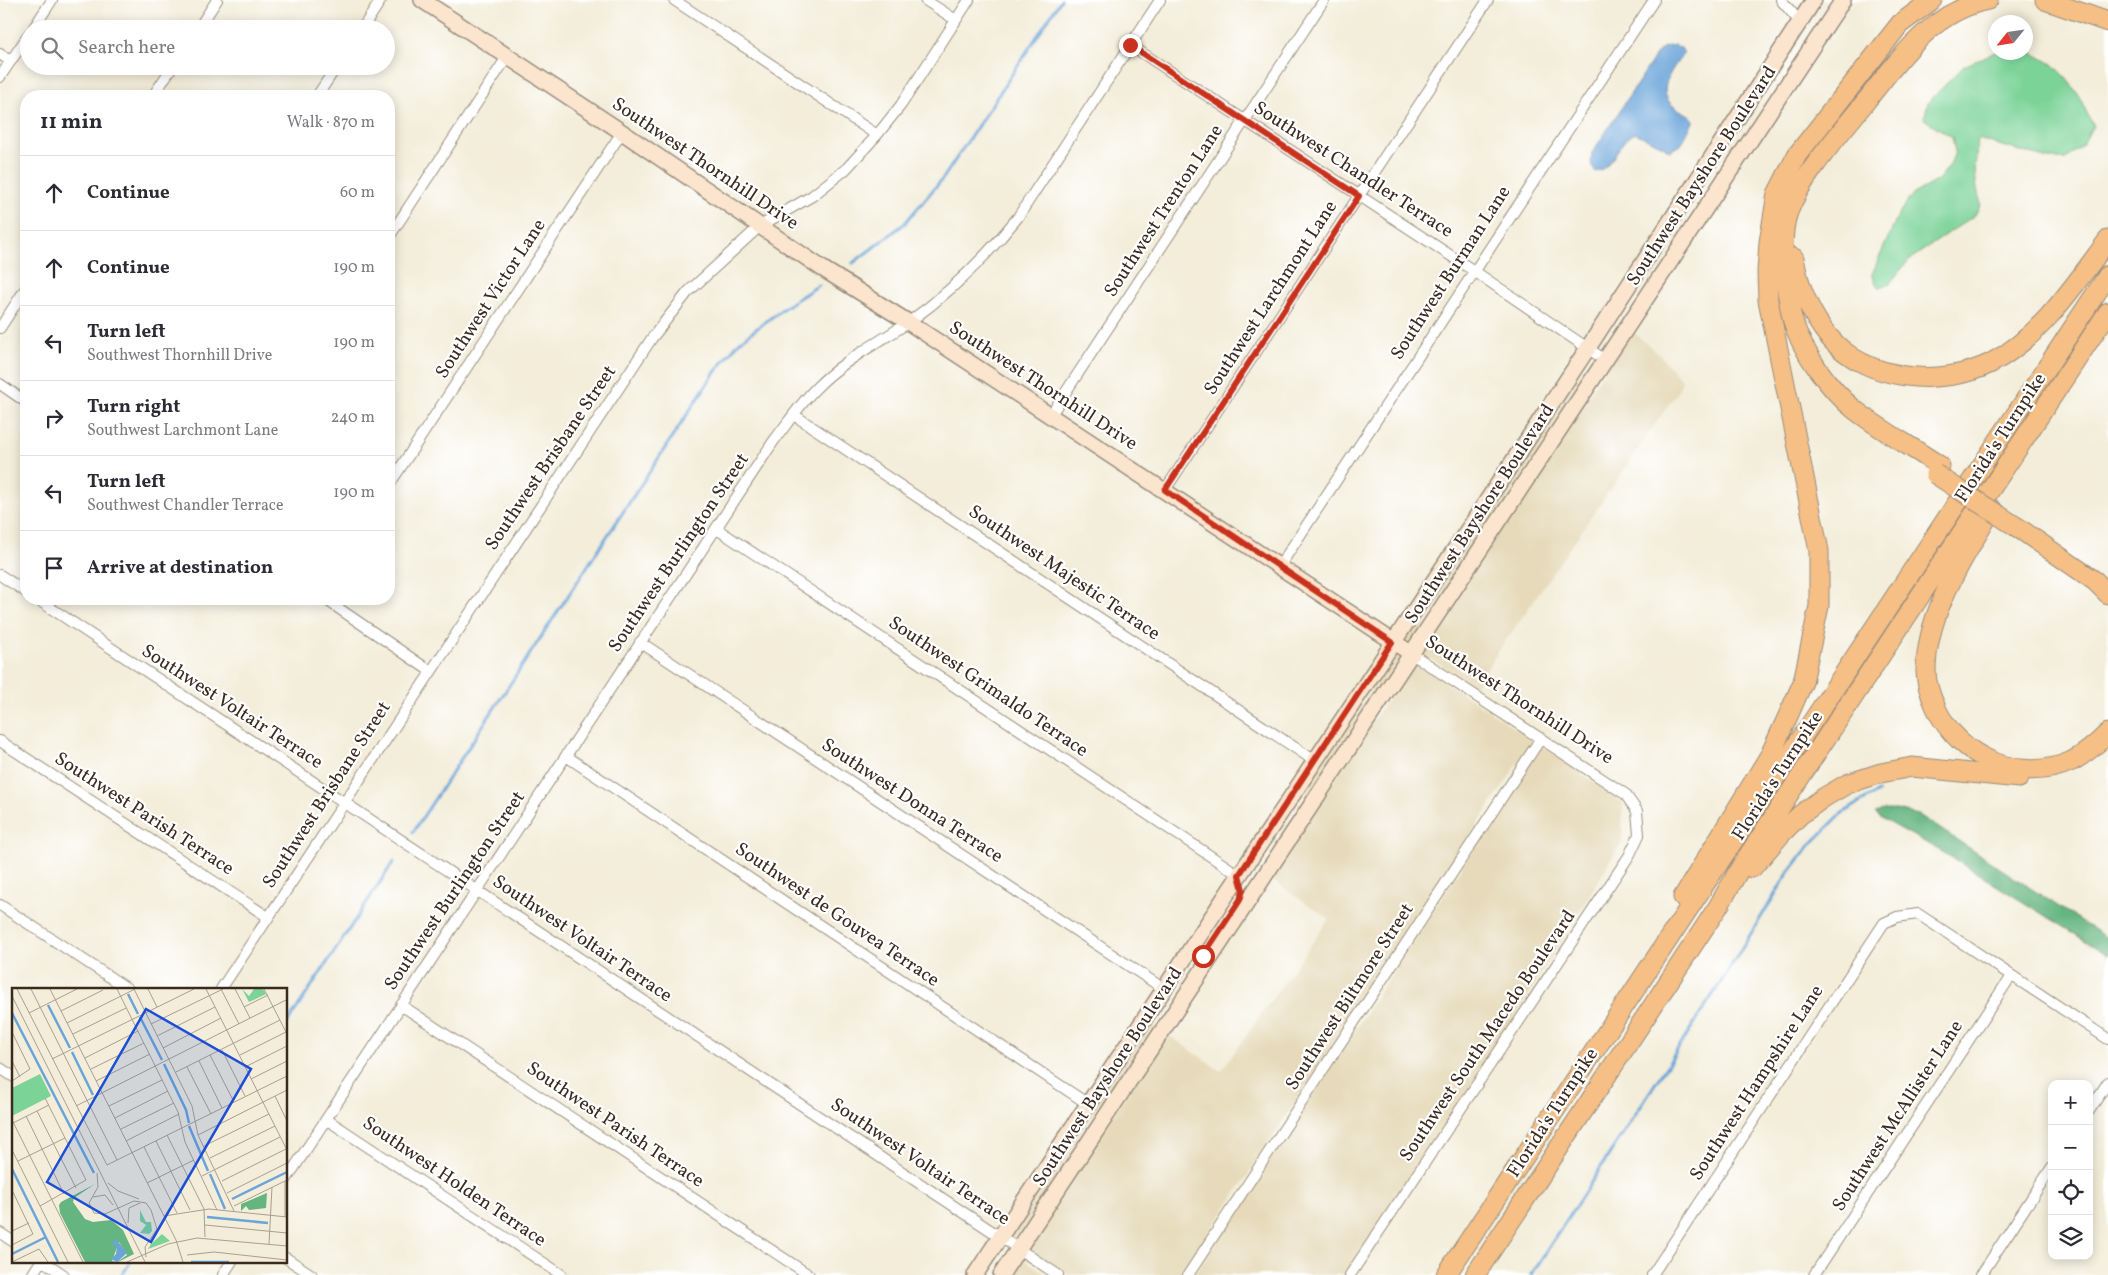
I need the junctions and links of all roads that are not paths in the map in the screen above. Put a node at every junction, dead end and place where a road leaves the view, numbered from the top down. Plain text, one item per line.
1 (52, 0) edge
2 (217, 0) edge
3 (381, 0) edge
4 (422, 0) edge
5 (674, 0) edge
6 (925, 0) edge
7 (969, 0) edge
8 (1160, 0) edge
9 (1324, 0) edge
10 (1488, 0) edge
11 (1654, 0) edge
12 (1781, 0) edge
13 (1814, 0) edge
14 (1825, 0) edge
15 (1843, 0) edge
16 (1932, 0) edge
17 (1988, 0) edge
18 (2045, 0) edge
19 (2082, 0) edge
20 (2108, 10) edge
21 (38, 20) edge
22 (204, 20) edge
23 (368, 20) edge
24 (956, 20) junction
25 (1800, 22) junction
26 (2108, 22) edge
27 (1825, 27) junction
28 (1130, 45) junction
29 (20, 47) edge
30 (0, 54) edge
31 (507, 57) junction
32 (10, 61) junction
33 (167, 75) edge
34 (331, 75) edge
35 (0, 77) edge
36 (157, 90) edge
37 (321, 90) edge
38 (1765, 118) junction
39 (1245, 120) junction
40 (622, 132) junction
41 (878, 135) junction
42 (1359, 196) junction
43 (1797, 196) junction
44 (760, 226) junction
45 (395, 228) edge
46 (2108, 240) edge
47 (1474, 270) junction
48 (1767, 272) junction
49 (2108, 275) edge
50 (20, 297) edge
51 (2108, 312) edge
52 (908, 322) junction
53 (0, 328) edge
54 (1588, 348) junction
55 (1605, 360) junction
56 (2076, 362) junction
57 (0, 384) edge
58 (20, 398) edge
59 (794, 415) junction
60 (1050, 416) junction
61 (1937, 470) junction
62 (395, 476) edge
63 (1165, 490) junction
64 (2019, 522) junction
65 (717, 529) junction
66 (1279, 567) junction
67 (0, 575) edge
68 (2108, 579) edge
69 (20, 588) edge
70 (2108, 594) edge
71 (46, 605) edge
72 (334, 605) edge
73 (640, 642) junction
74 (1392, 642) junction
75 (1412, 654) junction
76 (430, 671) junction
77 (2108, 733) edge
78 (1540, 738) junction
79 (0, 740) edge
80 (2108, 748) edge
81 (566, 756) junction
82 (1315, 761) junction
83 (1300, 783) junction
84 (344, 802) junction
85 (1638, 811) joint
86 (1275, 860) junction
87 (1239, 875) junction
88 (477, 890) junction
89 (0, 905) edge
90 (1718, 907) junction
91 (268, 917) junction
92 (1203, 969) junction
93 (2011, 976) junction
94 (126, 988) edge
95 (222, 988) edge
96 (1164, 989) junction
97 (401, 1005) junction
98 (1608, 1028) junction
99 (2108, 1039) edge
100 (0, 1068) edge
101 (12, 1076) edge
102 (2108, 1082) edge
103 (1088, 1104) junction
104 (2093, 1105) edge
105 (326, 1119) junction
106 (2050, 1170) edge
107 (288, 1177) edge
108 (0, 1233) edge
109 (1000, 1237) junction
110 (12, 1241) edge
111 (1018, 1249) junction
112 (288, 1259) edge
113 (41, 1262) edge
114 (44, 1262) edge
115 (231, 1262) edge
116 (32, 1275) edge
117 (64, 1275) edge
118 (223, 1275) edge
119 (312, 1275) edge
120 (562, 1275) edge
121 (809, 1275) edge
122 (975, 1275) edge
123 (1001, 1275) edge
124 (1058, 1275) edge
125 (1188, 1275) edge
126 (1350, 1275) edge
127 (1446, 1275) edge
128 (1475, 1275) edge
129 (1652, 1275) edge
130 (1814, 1275) edge
131 (1981, 1275) edge

1 - 21 street
2 - 22 street
3 - 23 street
4 - 31 main road, Southwest Thornhill Drive
5 - 41 street
6 - 24 street
7 - 24 street, Southwest Brisbane Street
8 - 28 street, Southwest Burlington Street
9 - 39 street, Southwest Trenton Lane
10 - 42 street, Southwest Larchmont Lane
11 - 47 street, Southwest Burman Lane
12 - 25 street
13 - 25 main road, Southwest Bayshore Boulevard
14 - 27 main road
15 - 27 main road, Southwest Bayshore Boulevard
16 - 48 highway
17 - 43 highway
18 - 26 highway
19 - 20 highway
24 - 41 street, Southwest Brisbane Street
25 - 38 main road
25 - 54 main road, Southwest Bayshore Boulevard
27 - 38 main road, Southwest Bayshore Boulevard
28 - 39 street, Southwest Chandler Terrace
28 - 52 street, Southwest Burlington Street
29 - 32 street
30 - 32 street
31 - 40 main road, Southwest Thornhill Drive
31 - 45 street
32 - 35 street
33 - 36 street
34 - 37 street
38 - 55 main road, Southwest Bayshore Boulevard
39 - 42 street, Southwest Chandler Terrace
39 - 60 street, Southwest Trenton Lane
40 - 44 main road, Southwest Thornhill Drive
40 - 62 street, Southwest Victor Lane
41 - 44 street, Southwest Brisbane Street
42 - 47 street, Southwest Chandler Terrace
42 - 63 street, Southwest Larchmont Lane
43 - 46 highway
43 - 61 highway
44 - 52 main road, Southwest Thornhill Drive
44 - 76 street, Southwest Brisbane Street
47 - 54 street, Southwest Chandler Terrace
47 - 66 street, Southwest Burman Lane
48 - 61 highway
48 - 98 highway
49 - 98 highway, Florida's Turnpike
50 - 53 street
51 - 56 highway, Florida's Turnpike
52 - 59 street, Southwest Burlington Street
52 - 60 main road, Southwest Thornhill Drive
54 - 55 street, Southwest Chandler Terrace
54 - 74 main road, Southwest Bayshore Boulevard
55 - 75 main road, Southwest Bayshore Boulevard
56 - 77 highway
56 - 90 highway, Florida's Turnpike
57 - 58 street
59 - 65 street, Southwest Burlington Street
59 - 82 street, Southwest Majestic Terrace
60 - 63 main road, Southwest Thornhill Drive
61 - 64 highway, bridge
63 - 66 main road, Southwest Thornhill Drive
64 - 68 highway
64 - 70 highway
65 - 73 street, Southwest Burlington Street
65 - 87 street, Southwest Grimaldo Terrace
66 - 74 main road, Southwest Thornhill Drive
67 - 69 street
71 - 84 street, Southwest Voltair Terrace
72 - 76 street
73 - 81 street, Southwest Burlington Street
73 - 96 street, Southwest Donna Terrace
74 - 75 main road, Southwest Thornhill Drive
74 - 82 main road, Southwest Bayshore Boulevard
75 - 78 street, Southwest Thornhill Drive
75 - 86 main road, Southwest Bayshore Boulevard
76 - 84 street, Southwest Brisbane Street
78 - 85 street, Southwest Thornhill Drive
78 - 125 street, Southwest Biltmore Street
79 - 91 street, Southwest Parish Terrace
80 - 90 highway
81 - 88 street, Southwest Burlington Street
81 - 103 street, Southwest de Gouvea Terrace
82 - 83 main road, Southwest Bayshore Boulevard
83 - 86 main road
83 - 87 main road, Southwest Bayshore Boulevard
84 - 88 street, Southwest Voltair Terrace
84 - 91 street, Southwest Brisbane Street
85 - 126 street, Southwest South Macedo Boulevard
86 - 92 main road, Southwest Bayshore Boulevard
87 - 92 main road
87 - 96 main road, Southwest Bayshore Boulevard
88 - 97 street, Southwest Burlington Street
88 - 109 street, Southwest Voltair Terrace
89 - 94 street
90 - 128 highway, Florida's Turnpike
91 - 95 street, Southwest Brisbane Street
92 - 111 main road, Southwest Bayshore Boulevard
93 - 99 street
93 - 129 street, Southwest Hampshire Lane
93 - 130 street, Southwest McAllister Lane
96 - 103 main road, Southwest Bayshore Boulevard
97 - 105 street, Southwest Burlington Street
97 - 121 street, Southwest Parish Terrace
98 - 127 highway, Florida's Turnpike
100 - 101 street
102 - 104 street
103 - 109 main road, Southwest Bayshore Boulevard
105 - 107 street, Southwest Burlington Street
105 - 120 street, Southwest Holden Terrace
106 - 131 street
108 - 110 street
109 - 111 street, Southwest Voltair Terrace
109 - 122 main road, Southwest Bayshore Boulevard
111 - 123 main road, Southwest Bayshore Boulevard
111 - 124 street, Southwest Voltair Terrace
112 - 119 street
113 - 116 street
114 - 117 street
115 - 118 street

